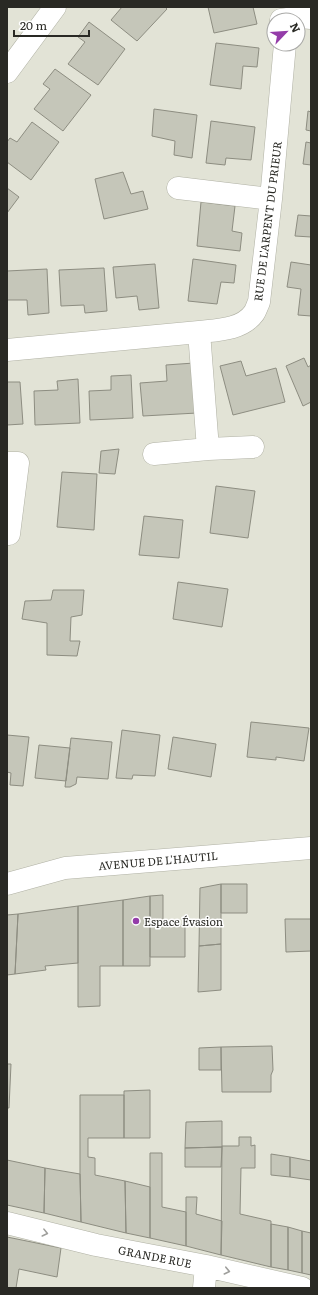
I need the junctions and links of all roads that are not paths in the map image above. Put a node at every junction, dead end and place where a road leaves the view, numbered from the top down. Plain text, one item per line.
1 (55, 7) edge
2 (283, 52) edge
3 (7, 72) edge
4 (178, 188) dead end
5 (271, 199) junction
6 (199, 332) junction
7 (7, 350) edge
8 (253, 447) dead end
9 (208, 449) junction
10 (154, 454) dead end
11 (7, 463) edge
12 (9, 534) dead end
13 (311, 848) edge
14 (7, 884) edge
15 (7, 1223) edge
16 (206, 1266) junction
17 (204, 1288) edge
18 (302, 1288) edge

1 - 3 street
2 - 5 street, RUE DE L'ARPENT DU PRIEUR
4 - 5 street
5 - 6 street, RUE DE L'ARPENT DU PRIEUR
6 - 7 street, RUE DE L'ARPENT DU PRIEUR
6 - 9 street
8 - 9 street
9 - 10 street
11 - 12 street
13 - 14 street, AVENUE DE L'HAUTIL
15 -> 16 street, GRANDE RUE
16 - 17 street
16 -> 18 street, GRANDE RUE

